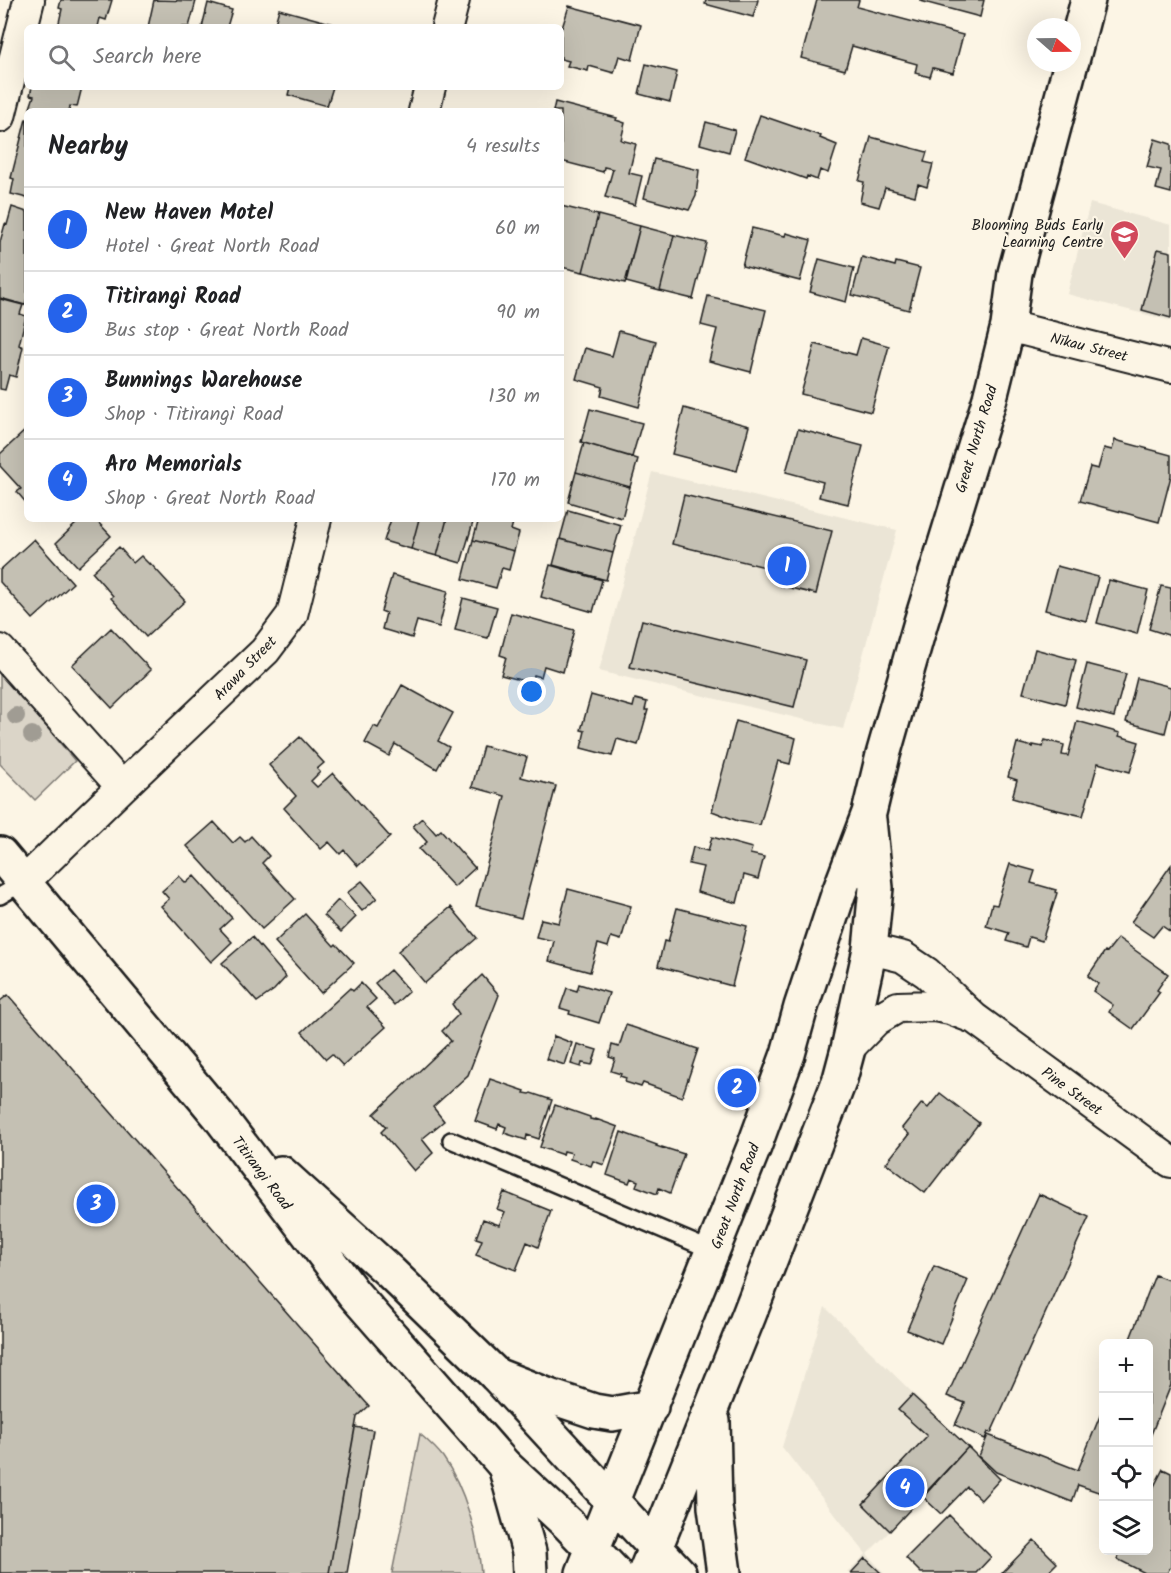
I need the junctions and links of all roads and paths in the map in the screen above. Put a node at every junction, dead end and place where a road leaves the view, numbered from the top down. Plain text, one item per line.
1 (29, 0) edge
2 (454, 0) edge
3 (1088, 0) edge
4 (448, 24) edge
5 (1081, 27) edge
6 (1069, 72) edge
7 (429, 90) edge
8 (425, 108) edge
9 (0, 117) edge
10 (1008, 326) junction
11 (1171, 368) edge
12 (315, 522) edge
13 (0, 650) edge
14 (122, 787) junction
15 (869, 813) junction
16 (0, 854) edge
17 (12, 889) edge
18 (870, 949) junction
19 (801, 1007) junction
20 (974, 1018) junction
21 (848, 1049) junction
22 (219, 1116) junction
23 (451, 1140) dead end
24 (1171, 1162) edge
25 (714, 1251) junction
26 (496, 1375) junction
27 (651, 1407) junction
28 (713, 1407) junction
29 (505, 1466) junction
30 (612, 1501) junction
31 (650, 1560) edge
32 (597, 1566) edge
33 (530, 1573) edge
34 (679, 1573) edge
35 (724, 1573) edge

1 - 9 street
2 - 4 street
3 - 5 main road, Great North Road
6 - 10 main road, Great North Road
7 - 8 street
10 - 11 street, Nīkau Street
10 - 15 main road, Great North Road
12 - 14 street, Arawa Street
13 - 14 street
14 - 17 street, Arawa Street
15 - 18 main road, Great North Road
15 - 19 main road, Great North Road
16 - 17 main road, Titirangi Road
17 - 22 main road, Titirangi Road
18 - 19 main road
18 - 20 street, Pine Street
18 - 21 main road, Great North Road
19 - 25 main road, Great North Road
20 - 21 street, Pine Street
20 - 24 street, Pine Street
21 - 28 main road, Great North Road
22 - 26 main road, Titirangi Road
22 - 29 main road, Titirangi Road
23 - 25 lane
25 - 27 main road, Great North Road
26 - 27 main road
26 - 30 main road, Titirangi Road
27 - 30 main road, Great North Road
28 - 31 main road, Great North Road
28 - 35 main road
29 - 32 main road, Titirangi Road
29 - 33 main road
30 - 31 main road, Titirangi Road
30 - 32 main road, Great North Road
31 - 34 main road, Titirangi Road

